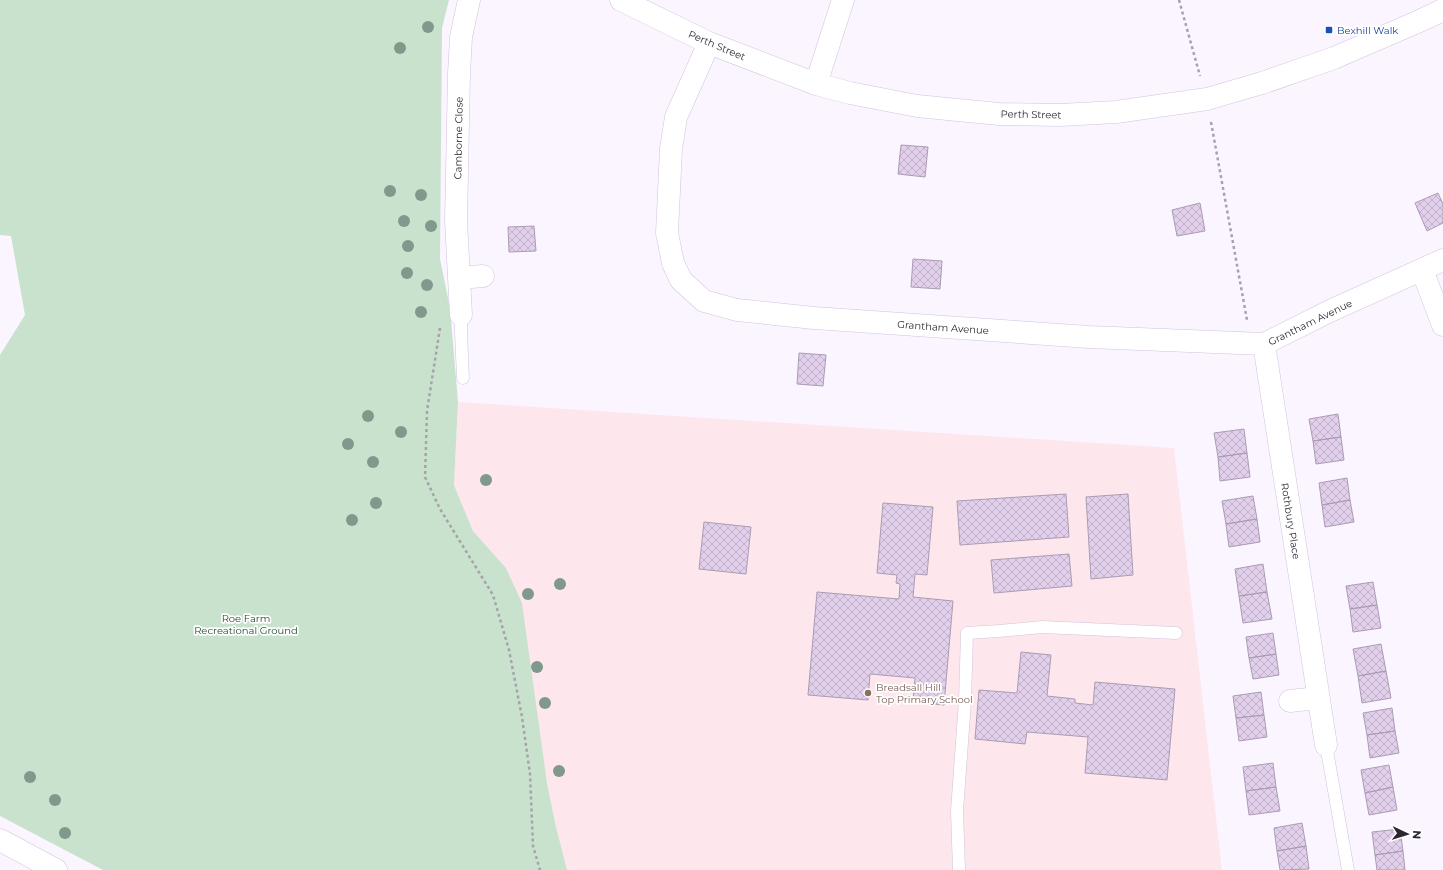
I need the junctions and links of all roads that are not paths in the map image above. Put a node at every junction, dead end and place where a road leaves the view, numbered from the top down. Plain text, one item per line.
1 (469, 0) edge
2 (621, 0) edge
3 (843, 0) edge
4 (1443, 10) edge
5 (709, 43) junction
6 (816, 84) junction
7 (1443, 260) edge
8 (1422, 270) junction
9 (483, 276) dead end
10 (459, 278) junction
11 (461, 315) joint
12 (1443, 324) edge
13 (1257, 344) junction
14 (463, 378) dead end
15 (1176, 633) dead end
16 (1318, 698) junction
17 (1290, 702) dead end
18 (1326, 745) joint
19 (0, 840) edge
20 (56, 870) edge
21 (959, 870) edge
22 (1348, 870) edge

1 - 10 street, Camborne Close
2 - 5 street, Perth Street
3 - 6 street
4 - 6 street, Perth Street
5 - 6 street, Perth Street
5 - 13 street, Grantham Avenue
7 - 8 street, Grantham Avenue
8 - 12 street
8 - 13 street, Grantham Avenue
9 - 10 street
10 - 11 street, Camborne Close
11 - 14 lane
13 - 16 street, Rothbury Place
15 - 21 lane
16 - 17 street
16 - 18 street, Rothbury Place
18 - 22 lane
19 - 20 street

